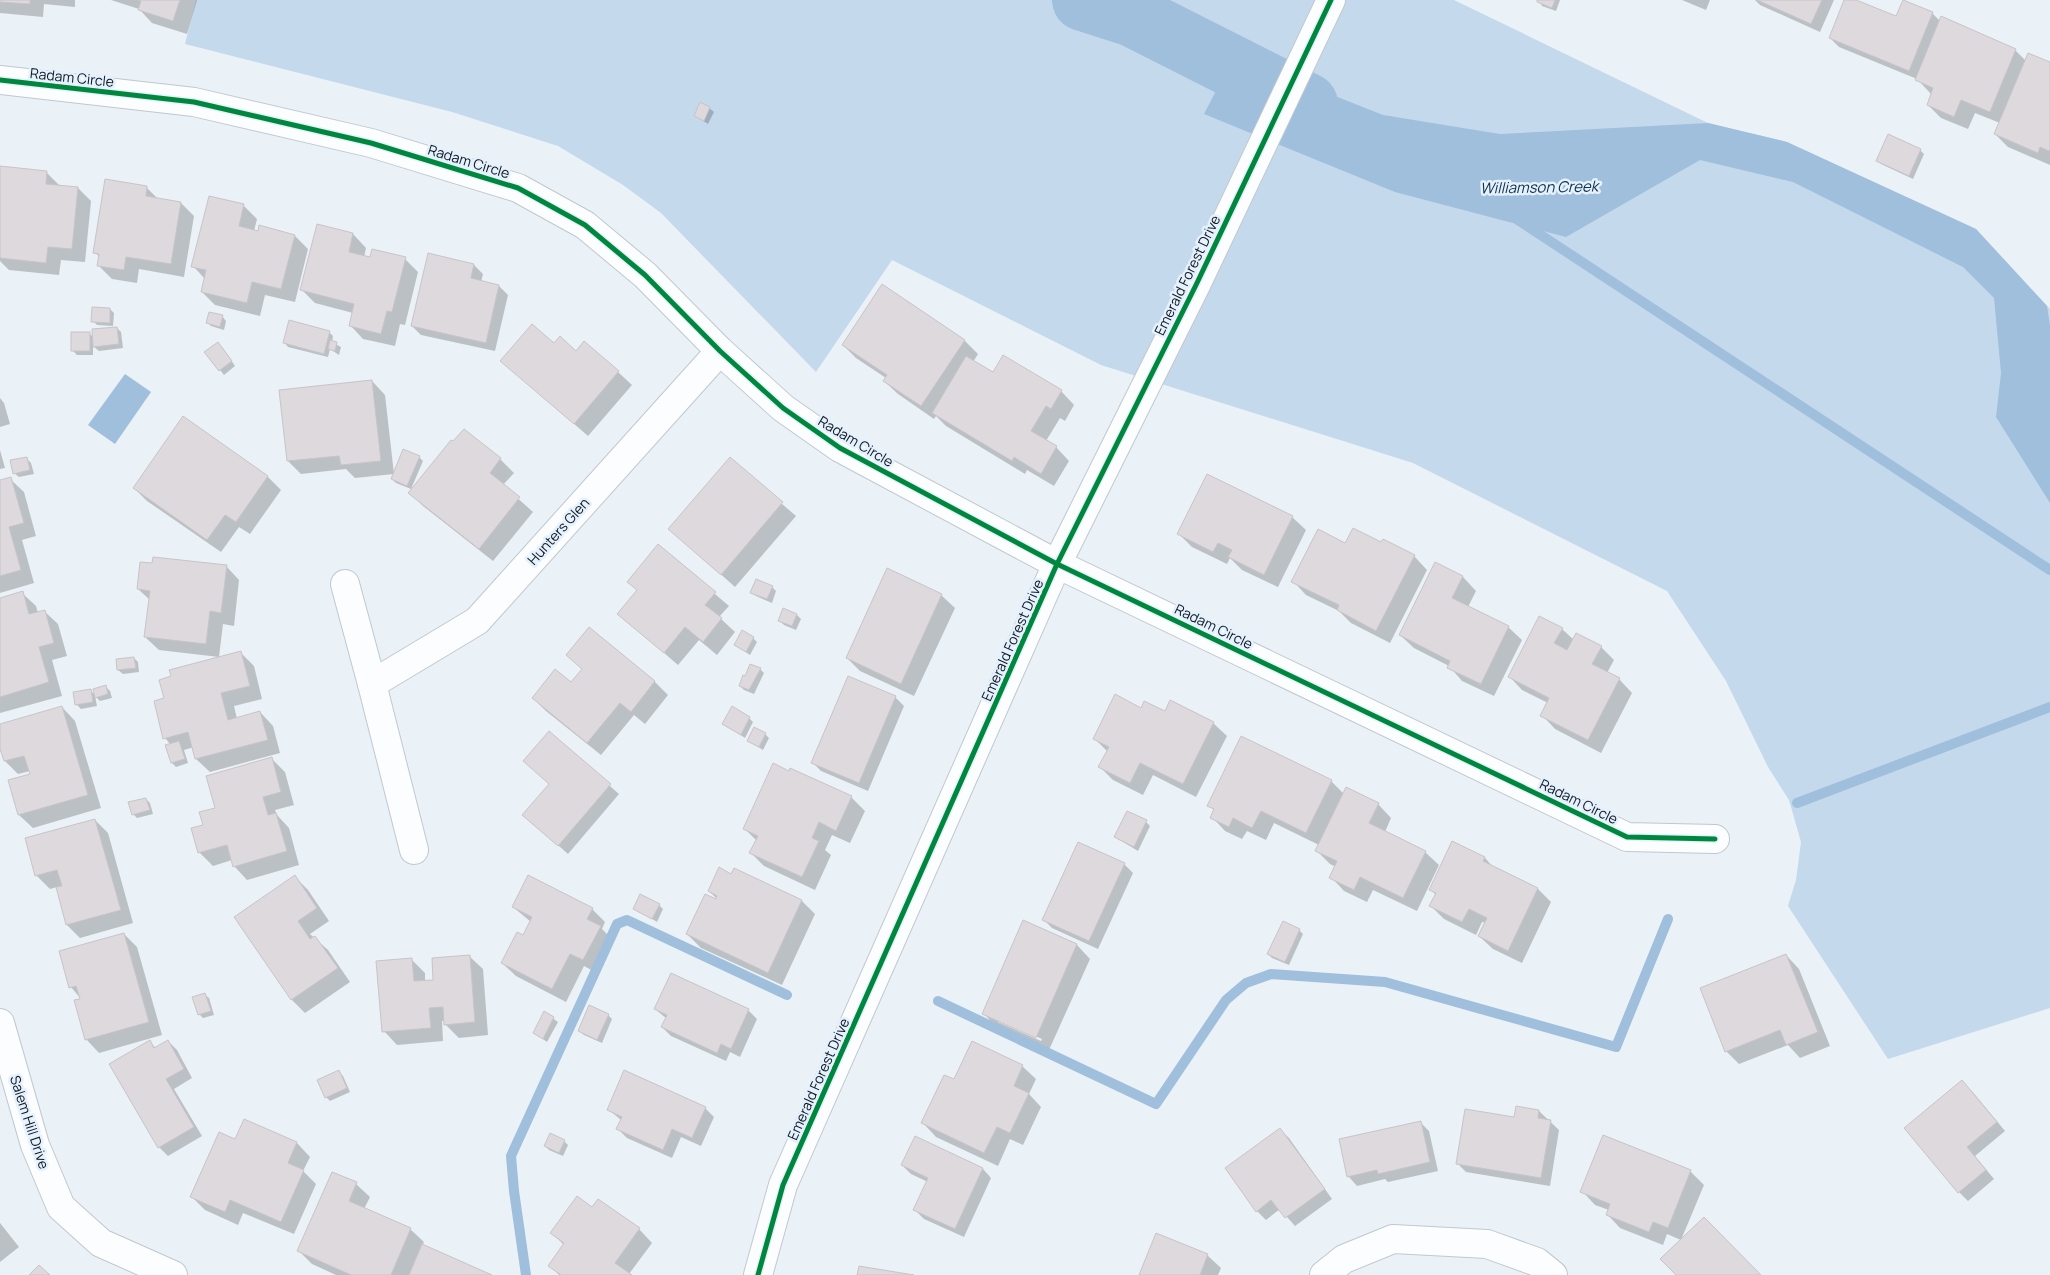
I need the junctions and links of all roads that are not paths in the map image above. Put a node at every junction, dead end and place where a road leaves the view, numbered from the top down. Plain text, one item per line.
1 (1331, 0) edge
2 (0, 80) edge
3 (720, 351) junction
4 (1057, 564) junction
5 (344, 584) dead end
6 (372, 684) junction
7 (1715, 839) dead end
8 (414, 850) dead end
9 (0, 1023) edge
10 (173, 1275) edge
11 (758, 1275) edge
12 (1324, 1275) edge
13 (1553, 1275) edge

1 - 4 street, Emerald Forest Drive
2 - 3 street, Radam Circle
3 - 4 street, Radam Circle
3 - 6 street, Hunters Glen
4 - 7 street, Radam Circle
4 - 11 street, Emerald Forest Drive
5 - 6 street
6 - 8 street
9 - 10 street, Salem Hill Drive
12 - 13 street

